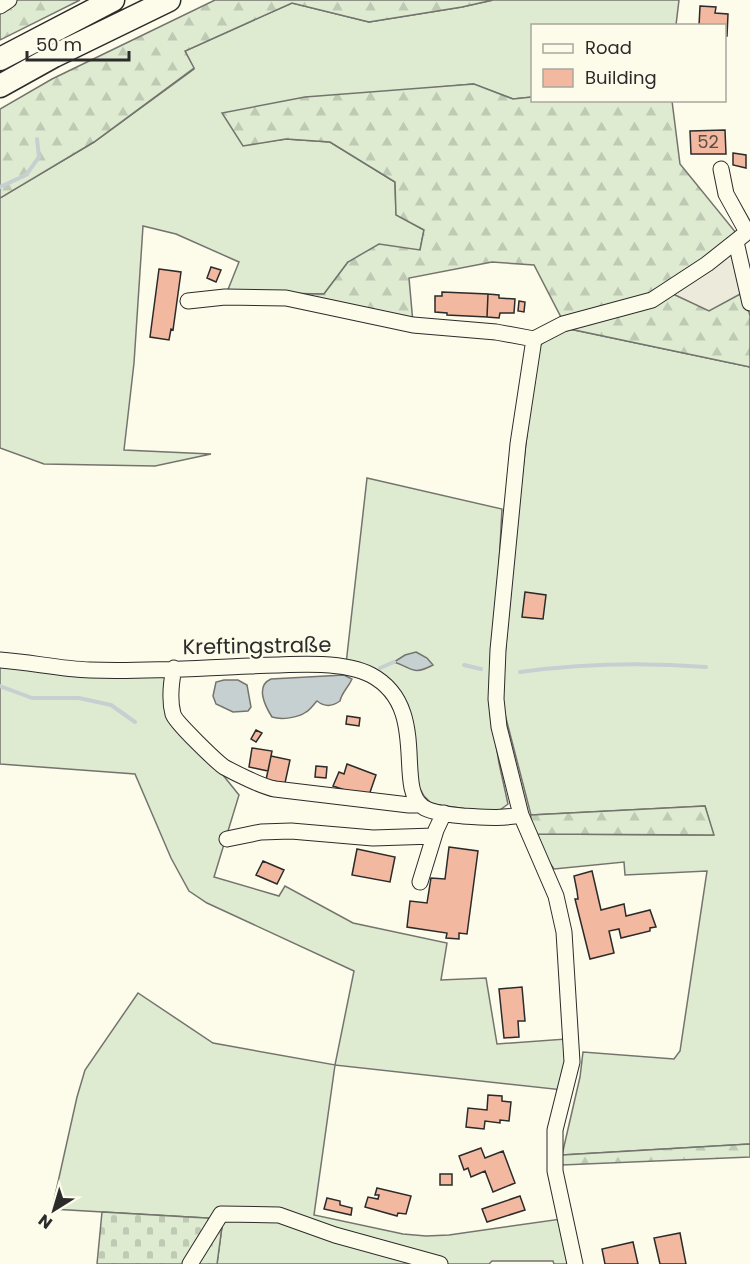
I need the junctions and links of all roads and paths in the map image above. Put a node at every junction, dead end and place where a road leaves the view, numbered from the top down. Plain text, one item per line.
1 (9, 0) edge
2 (113, 0) edge
3 (169, 0) edge
4 (0, 6) edge
5 (0, 59) edge
6 (0, 86) edge
7 (721, 169) dead end
8 (744, 235) edge
9 (188, 301) dead end
10 (750, 303) edge
11 (534, 339) junction
12 (0, 660) edge
13 (174, 668) junction
14 (421, 805) junction
15 (444, 813) junction
16 (521, 815) junction
17 (434, 836) junction
18 (227, 839) dead end
19 (420, 882) dead end
20 (190, 1264) edge
21 (440, 1264) edge
22 (575, 1264) edge

1 - 4 street
2 - 5 highway
3 - 6 highway
7 - 8 street
8 - 10 street
8 - 11 street
9 - 11 street
11 - 16 street
12 - 13 street, Kreftingstraße
13 - 14 street
13 - 14 street, Kreftingstraße
14 - 15 street
15 - 16 street
15 - 17 street
16 - 22 street
17 - 18 street
17 - 19 street
20 - 21 street

